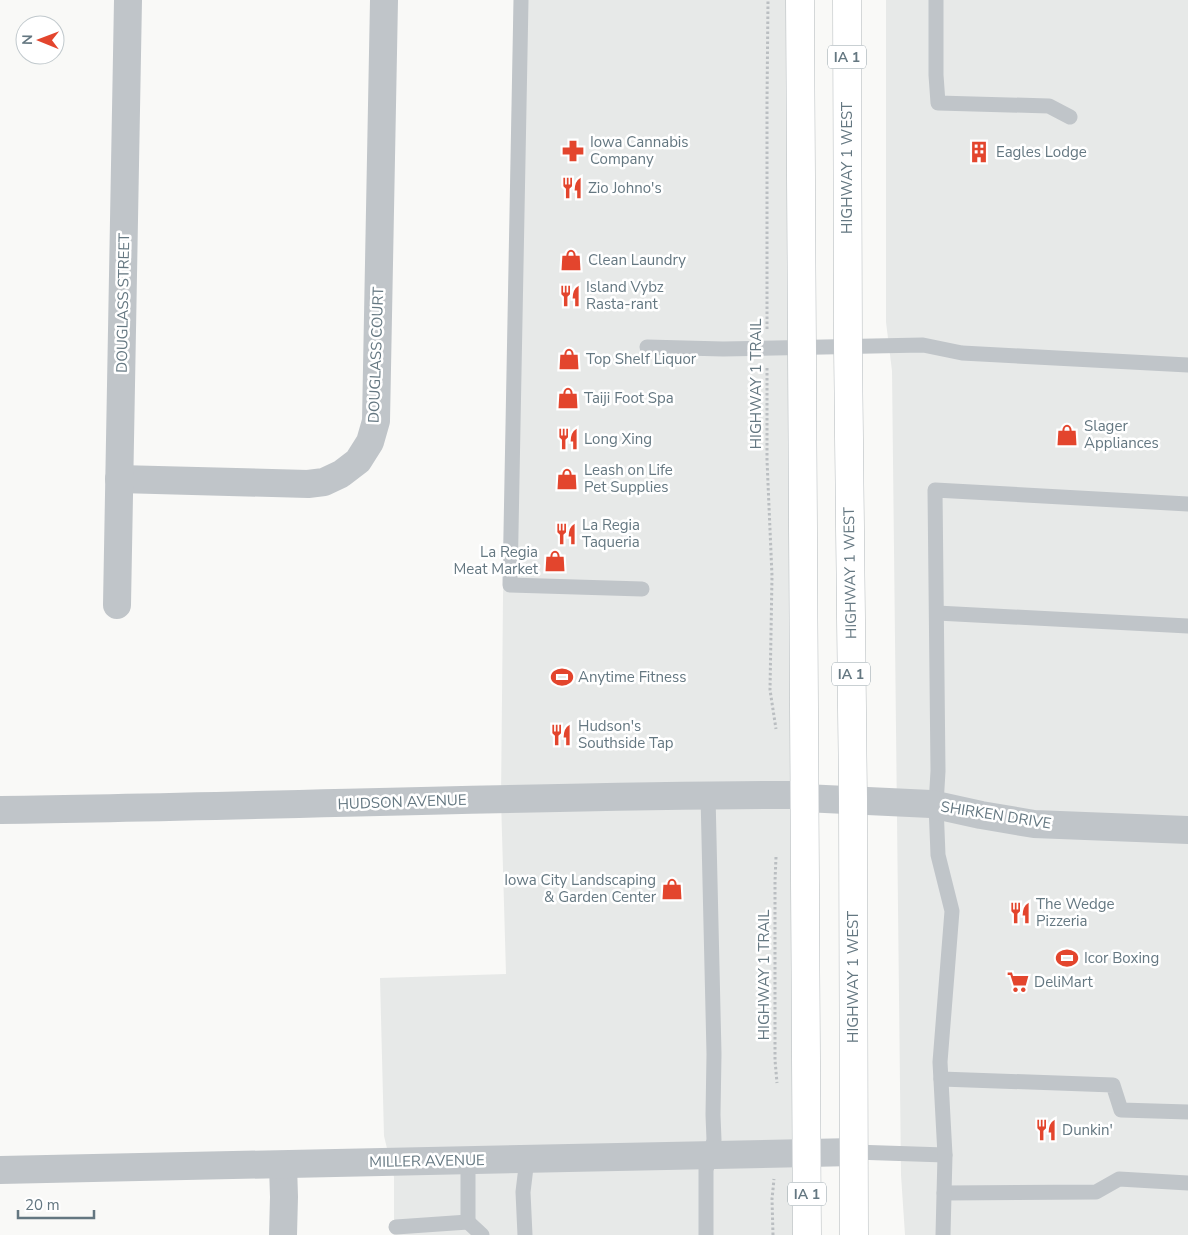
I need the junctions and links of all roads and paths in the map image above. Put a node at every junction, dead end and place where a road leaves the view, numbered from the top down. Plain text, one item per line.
1 (128, 0) edge
2 (384, 0) edge
3 (521, 0) edge
4 (768, 0) edge
5 (800, 0) edge
6 (847, 0) edge
7 (936, 0) edge
8 (1070, 116) dead end
9 (647, 347) dead end
10 (848, 347) junction
11 (767, 348) junction
12 (802, 348) junction
13 (1188, 365) edge
14 (119, 478) junction
15 (1188, 504) edge
16 (642, 588) dead end
17 (117, 605) dead end
18 (937, 613) junction
19 (1188, 626) edge
20 (776, 735) dead end
21 (708, 795) junction
22 (804, 798) junction
23 (853, 799) junction
24 (936, 805) junction
25 (0, 810) edge
26 (1188, 830) edge
27 (777, 851) dead end
28 (941, 1079) junction
29 (778, 1089) dead end
30 (1188, 1112) edge
31 (854, 1152) junction
32 (807, 1153) junction
33 (710, 1155) junction
34 (945, 1155) junction
35 (527, 1159) junction
36 (468, 1160) junction
37 (283, 1164) junction
38 (0, 1170) edge
39 (775, 1171) dead end
40 (1188, 1183) edge
41 (944, 1193) junction
42 (468, 1222) junction
43 (396, 1226) dead end
44 (283, 1235) edge
45 (482, 1235) edge
46 (525, 1235) edge
47 (706, 1235) edge
48 (773, 1235) edge
49 (807, 1235) edge
50 (854, 1235) edge
51 (943, 1235) edge

1 - 14 street, DOUGLASS STREET
2 - 14 street, DOUGLASS COURT
3 - 16 lane
4 - 11 path, HIGHWAY 1 TRAIL
5 - 12 main road, IA 1
6 - 10 main road, HIGHWAY 1 WEST / IA 1
7 - 8 lane
9 - 11 lane
10 - 12 lane
10 - 13 lane
10 - 23 main road, HIGHWAY 1 WEST / IA 1
11 - 12 lane
11 - 20 path, HIGHWAY 1 TRAIL
12 - 22 main road, IA 1
14 - 17 street, DOUGLASS STREET
15 - 18 lane
18 - 19 lane
18 - 24 lane
21 - 22 street, HUDSON AVENUE
21 - 25 street, HUDSON AVENUE
21 - 33 lane
22 - 23 street, SHIRKEN DRIVE
22 - 32 main road, IA 1
23 - 24 street, SHIRKEN DRIVE
23 - 31 main road, HIGHWAY 1 WEST / IA 1
24 - 26 street, SHIRKEN DRIVE
24 - 28 lane
27 - 29 path, HIGHWAY 1 TRAIL
28 - 30 lane
28 - 34 lane
31 - 32 street, MILLER AVENUE
31 - 34 lane
31 - 50 main road, HIGHWAY 1 WEST / IA 1
32 - 33 street, MILLER AVENUE
32 - 49 main road, IA 1
33 - 35 street, MILLER AVENUE
33 - 47 lane
34 - 41 lane
35 - 36 street, MILLER AVENUE
35 - 46 lane
36 - 37 street, MILLER AVENUE
36 - 42 lane
37 - 38 street, MILLER AVENUE
37 - 44 street
39 - 48 path
40 - 41 lane
41 - 51 lane
42 - 43 lane
42 - 45 lane

